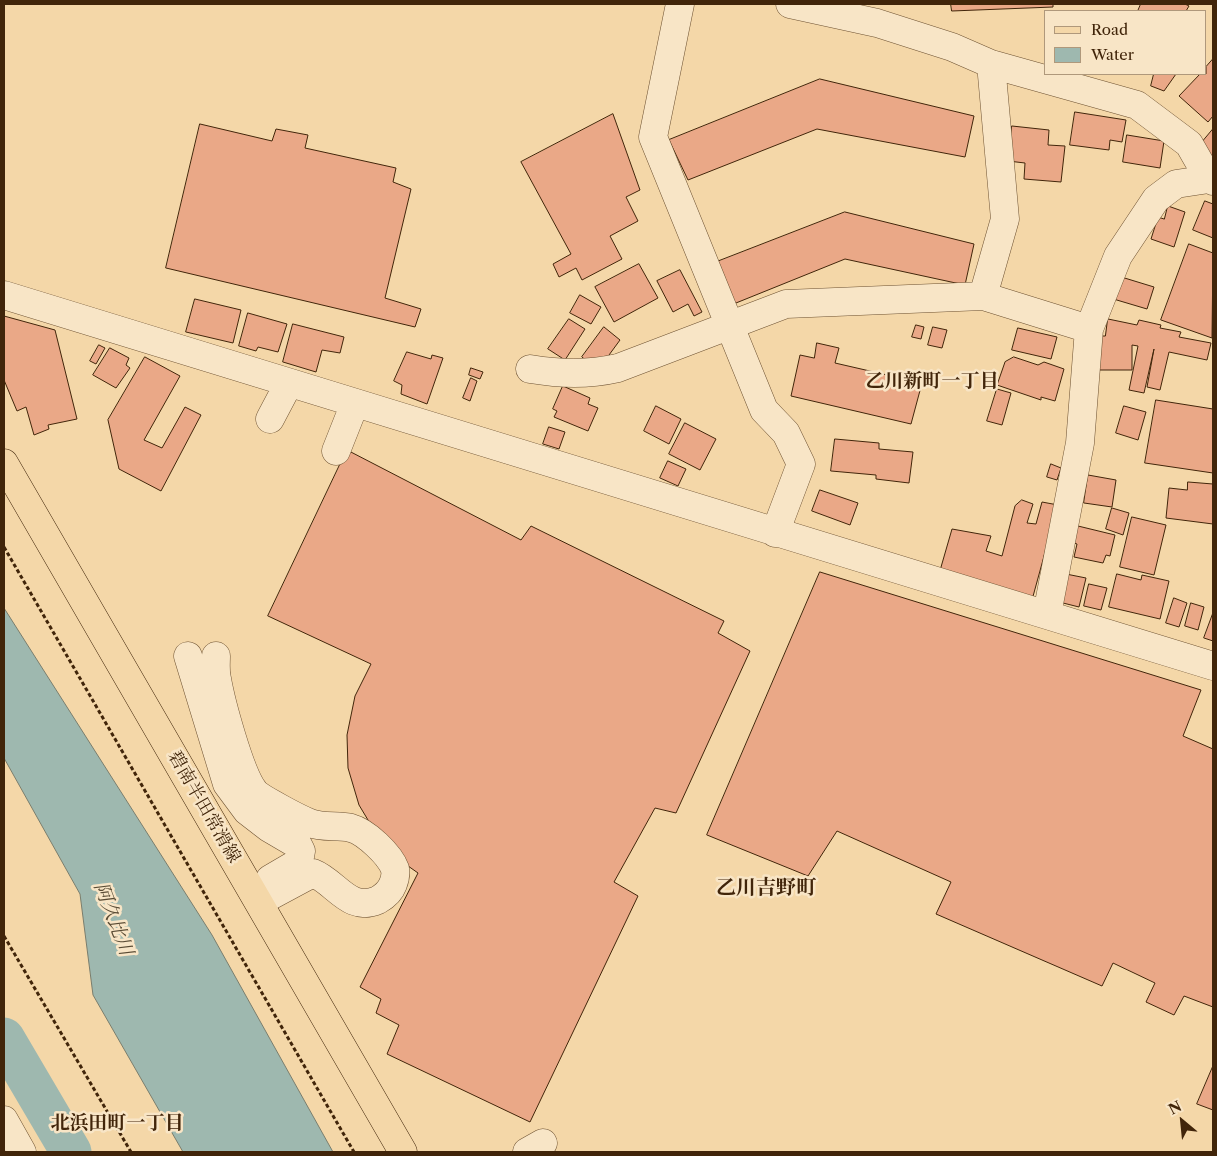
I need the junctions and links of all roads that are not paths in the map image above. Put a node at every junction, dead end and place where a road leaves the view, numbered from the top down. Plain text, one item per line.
1 (680, 4) edge
2 (790, 4) edge
3 (991, 64) junction
4 (1211, 180) edge
5 (4, 295) edge
6 (983, 296) junction
7 (728, 326) junction
8 (1089, 329) junction
9 (530, 369) dead end
10 (289, 383) junction
11 (354, 403) junction
12 (270, 419) dead end
13 (336, 451) dead end
14 (4, 463) edge
15 (775, 533) junction
16 (1047, 614) junction
17 (188, 656) dead end
18 (216, 656) dead end
19 (1213, 666) edge
20 (255, 896) junction
21 (4, 1120) edge
22 (22, 1152) edge
23 (403, 1152) edge

1 - 7 street
2 - 3 street
3 - 4 street
3 - 6 street
4 - 8 street
5 - 10 street
6 - 7 street
6 - 8 street
7 - 9 street
7 - 15 street
8 - 16 street
10 - 11 street
10 - 12 street
11 - 13 street
11 - 15 street
14 - 20 main road, 碧南半田常滑線
15 - 16 street
16 - 19 street
17 - 20 street
18 - 20 street
20 - 23 main road, 碧南半田常滑線
21 - 22 street

